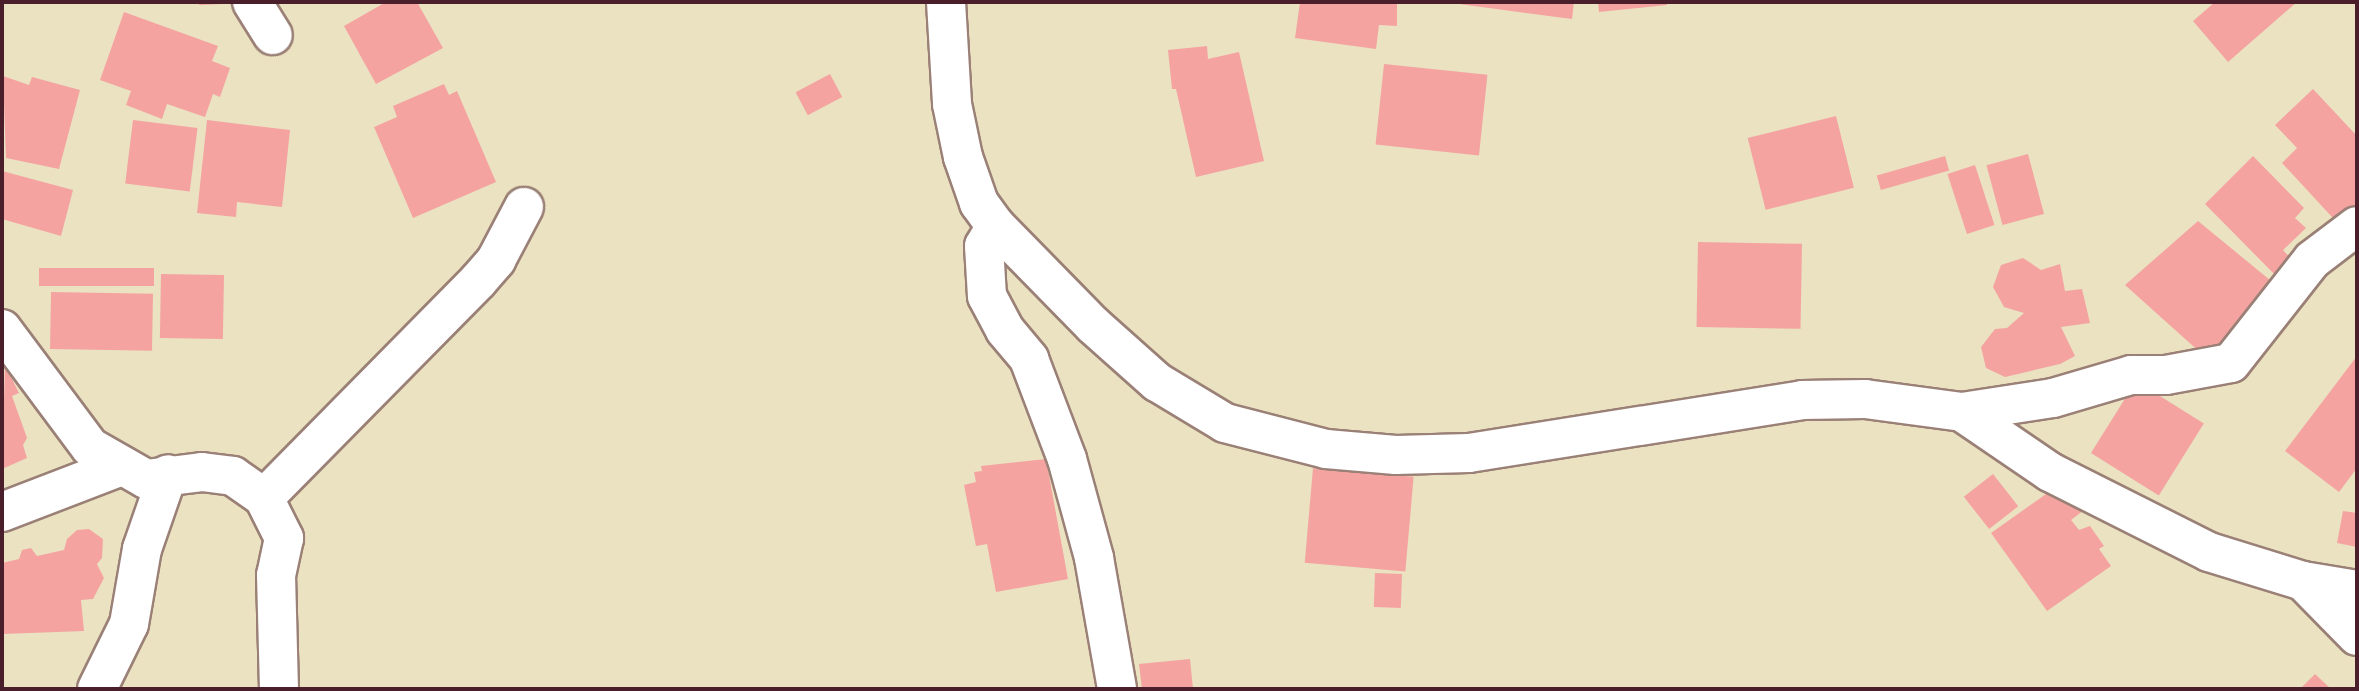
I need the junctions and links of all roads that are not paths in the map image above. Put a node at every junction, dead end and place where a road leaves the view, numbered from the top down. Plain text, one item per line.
1 (251, 2) edge
2 (946, 2) edge
3 (273, 35) dead end
4 (524, 207) dead end
5 (996, 226) junction
6 (2357, 226) edge
7 (2, 329) edge
8 (1962, 412) junction
9 (122, 466) junction
10 (168, 474) junction
11 (264, 498) junction
12 (2, 512) edge
13 (2303, 581) junction
14 (2357, 590) edge
15 (2357, 636) edge
16 (97, 689) edge
17 (279, 689) edge
18 (1117, 689) edge

1 - 3 street
2 - 5 street
4 - 11 street
5 - 8 street
5 - 18 street
6 - 8 street
7 - 9 street
8 - 13 street
9 - 10 street
9 - 12 street
10 - 11 street
10 - 16 street
11 - 17 street
13 - 14 street
13 - 15 street

